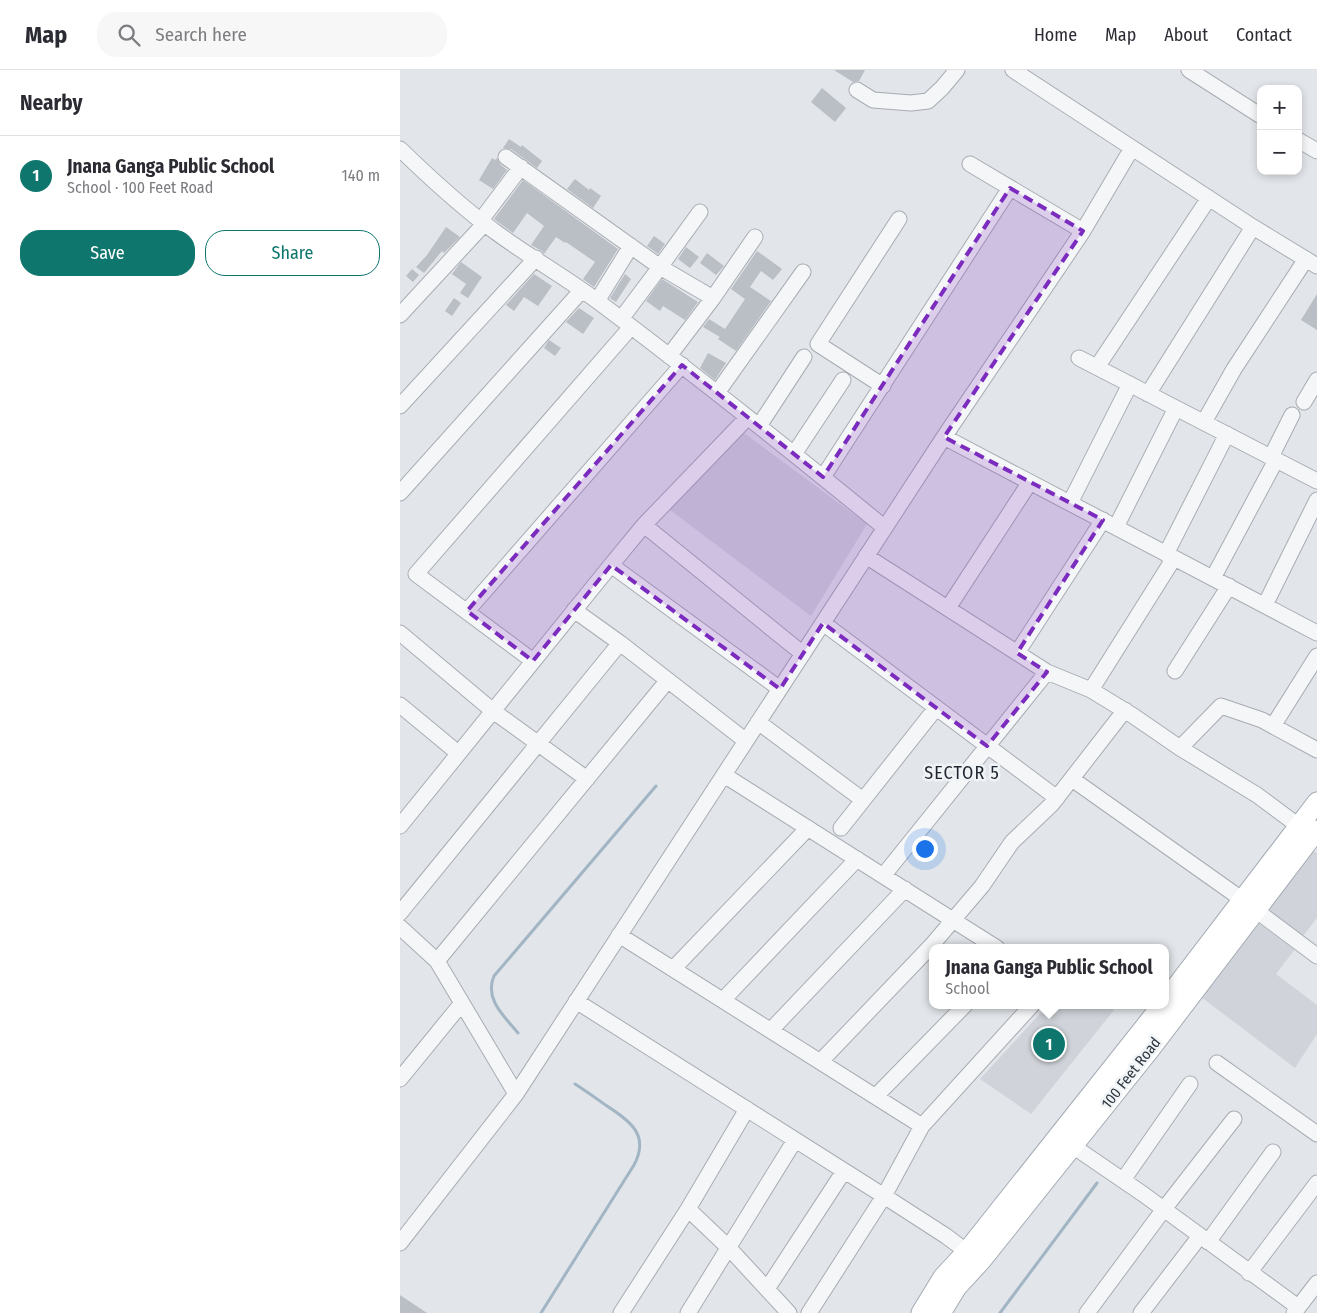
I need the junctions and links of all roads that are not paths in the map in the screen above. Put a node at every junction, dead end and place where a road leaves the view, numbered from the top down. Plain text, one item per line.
1 (956, 70) edge
2 (1014, 70) edge
3 (1189, 70) edge
4 (857, 90) dead end
5 (1257, 113) edge
6 (1302, 143) edge
7 (1132, 148) junction
8 (400, 149) edge
9 (1317, 152) edge
10 (506, 157) dead end
11 (970, 164) dead end
12 (521, 167) junction
13 (1010, 188) junction
14 (1209, 198) junction
15 (700, 212) dead end
16 (899, 220) dead end
17 (483, 222) junction
18 (1253, 227) junction
19 (1083, 231) junction
20 (755, 237) dead end
21 (631, 246) junction
22 (536, 258) junction
23 (1311, 263) edge
24 (660, 267) junction
25 (803, 272) dead end
26 (582, 290) junction
27 (713, 298) junction
28 (597, 301) junction
29 (400, 315) edge
30 (626, 323) junction
31 (669, 356) junction
32 (804, 357) dead end
33 (1079, 358) dead end
34 (682, 365) junction
35 (1097, 367) junction
36 (843, 380) dead end
37 (1317, 380) edge
38 (1130, 384) junction
39 (882, 386) junction
40 (717, 393) junction
41 (1148, 394) junction
42 (1304, 402) dead end
43 (400, 406) edge
44 (1176, 408) junction
45 (1292, 415) dead end
46 (753, 422) junction
47 (1204, 422) junction
48 (1226, 434) junction
49 (944, 437) junction
50 (794, 454) junction
51 (1274, 458) junction
52 (823, 477) junction
53 (1317, 481) edge
54 (1030, 482) junction
55 (400, 493) edge
56 (1070, 503) junction
57 (1316, 505) edge
58 (1102, 520) junction
59 (644, 525) junction
60 (1116, 527) junction
61 (885, 528) junction
62 (866, 556) junction
63 (1170, 556) junction
64 (610, 565) junction
65 (1213, 578) junction
66 (1229, 586) junction
67 (1265, 605) junction
68 (948, 608) junction
69 (574, 610) junction
70 (467, 611) junction
71 (823, 623) junction
72 (400, 633) edge
73 (1317, 633) edge
74 (620, 643) junction
75 (1017, 653) junction
76 (803, 654) junction
77 (1317, 656) edge
78 (532, 661) junction
79 (1175, 671) dead end
80 (1047, 672) junction
81 (668, 680) junction
82 (780, 689) junction
83 (1091, 690) junction
84 (400, 705) edge
85 (936, 708) junction
86 (1125, 710) junction
87 (493, 711) junction
88 (758, 722) junction
89 (1273, 726) junction
90 (746, 741) junction
91 (538, 744) junction
92 (987, 746) junction
93 (1180, 748) junction
94 (1317, 750) edge
95 (458, 754) junction
96 (724, 775) junction
97 (587, 779) junction
98 (1072, 779) junction
99 (1057, 798) junction
100 (863, 800) junction
101 (1317, 802) edge
102 (403, 816) edge
103 (808, 828) junction
104 (841, 828) dead end
105 (1311, 833) edge
106 (857, 859) junction
107 (883, 876) junction
108 (905, 889) junction
109 (1249, 905) junction
110 (400, 913) edge
111 (953, 920) junction
112 (619, 934) junction
113 (403, 936) edge
114 (933, 944) edge
115 (991, 944) edge
116 (929, 948) edge
117 (1317, 956) edge
118 (437, 961) junction
119 (673, 968) junction
120 (1169, 996) edge
121 (576, 1000) junction
122 (723, 1000) junction
123 (462, 1003) junction
124 (961, 1009) edge
125 (1028, 1009) edge
126 (1159, 1009) edge
127 (771, 1030) junction
128 (822, 1061) junction
129 (1217, 1063) dead end
130 (400, 1078) edge
131 (1190, 1084) dead end
132 (516, 1094) junction
133 (876, 1096) junction
134 (747, 1109) junction
135 (1234, 1120) dead end
136 (922, 1126) junction
137 (1317, 1134) edge
138 (796, 1140) junction
139 (1066, 1141) junction
140 (1273, 1152) dead end
141 (844, 1171) junction
142 (1123, 1180) junction
143 (1317, 1184) edge
144 (884, 1196) junction
145 (688, 1209) junction
146 (1164, 1209) junction
147 (1204, 1239) junction
148 (400, 1243) edge
149 (729, 1248) junction
150 (974, 1256) junction
151 (1249, 1273) junction
152 (1317, 1283) edge
153 (767, 1289) junction
154 (1296, 1310) edge
155 (621, 1313) edge
156 (688, 1313) edge
157 (789, 1313) edge
158 (809, 1313) edge
159 (921, 1313) edge
160 (941, 1313) edge
161 (1087, 1313) edge
162 (1141, 1313) edge

1 - 4 street
2 - 7 street
3 - 5 street
6 - 9 street
7 - 14 street
7 - 19 street
8 - 17 street
10 - 12 street
11 - 13 street
12 - 17 street
12 - 21 street
13 - 19 street
13 - 39 street
14 - 18 street
14 - 35 street
15 - 24 street
16 - 39 street
17 - 22 street
17 - 29 street
18 - 23 street
18 - 41 street
19 - 49 street
20 - 27 street
21 - 24 street
21 - 28 street
22 - 26 street
22 - 43 street
23 - 47 street
24 - 27 street
24 - 30 street
25 - 40 street
26 - 28 street
26 - 55 street
27 - 31 street
28 - 30 street
30 - 31 street
30 - 70 street
31 - 34 street
32 - 46 street
33 - 35 street
34 - 40 street
34 - 70 street
35 - 38 street
36 - 50 street
37 - 42 street
38 - 41 street
38 - 56 street
39 - 52 street
40 - 46 street
41 - 44 street
44 - 47 street
44 - 60 street
45 - 51 street
46 - 50 street
46 - 59 street
47 - 48 street
48 - 51 street
48 - 63 street
49 - 54 street
49 - 61 street
50 - 52 street
51 - 53 street
51 - 65 street
52 - 61 street
54 - 56 street
54 - 68 street
56 - 58 street
57 - 67 street
58 - 60 street
58 - 75 street
59 - 64 street
59 - 76 street
60 - 63 street
61 - 62 street
62 - 68 street
62 - 71 street
63 - 65 street
63 - 83 street
64 - 69 street
64 - 82 street
65 - 66 street
66 - 67 street
66 - 79 street
67 - 73 street
68 - 75 street
69 - 74 street
69 - 78 street
70 - 78 street
71 - 76 street
71 - 85 street
72 - 87 street
74 - 81 street
74 - 91 street
75 - 80 street
76 - 82 street
77 - 89 street
78 - 87 street
80 - 83 street
80 - 92 street
81 - 90 street
81 - 97 street
82 - 88 street
83 - 86 street
84 - 95 street
85 - 92 street
85 - 100 street
86 - 93 street
86 - 98 street
87 - 91 street
87 - 95 street
88 - 90 street
88 - 100 street
89 - 93 street
89 - 94 street
90 - 96 street
91 - 97 street
91 - 110 street
92 - 99 street
92 - 107 street
93 - 105 street
95 - 102 street
96 - 103 street
96 - 112 street
97 - 118 street
98 - 99 street
98 - 109 street
99 - 111 street
100 - 104 street
101 - 105 main road, 100 Feet Road
103 - 106 street
103 - 119 street
105 - 109 main road, 100 Feet Road
106 - 107 street
106 - 122 street
107 - 108 street
108 - 111 street
108 - 127 street
109 - 117 street
109 - 120 main road, 100 Feet Road
109 - 139 main road, 100 Feet Road
111 - 114 street
111 - 115 street
112 - 119 street
112 - 121 street
113 - 118 street
116 - 128 street
118 - 123 street
119 - 122 street
121 - 132 street
121 - 134 street
122 - 127 street
123 - 130 street
123 - 132 street
124 - 133 street
125 - 136 street
126 - 139 main road, 100 Feet Road
127 - 128 street
128 - 133 street
129 - 137 street
131 - 142 street
132 - 148 street
133 - 136 street
134 - 138 street
134 - 145 street
135 - 146 street
136 - 144 street
138 - 141 street
138 - 149 street
139 - 142 street
139 - 150 main road, 100 Feet Road
140 - 147 street
141 - 144 street
141 - 153 street
142 - 146 street
143 - 151 street
144 - 150 street
144 - 158 street
145 - 149 street
145 - 155 street
146 - 147 street
146 - 161 street
147 - 151 street
147 - 162 street
149 - 153 street
149 - 156 street
150 - 159 main road, 100 Feet Road
150 - 160 main road, 100 Feet Road
151 - 154 street
152 - 154 street
153 - 157 street

